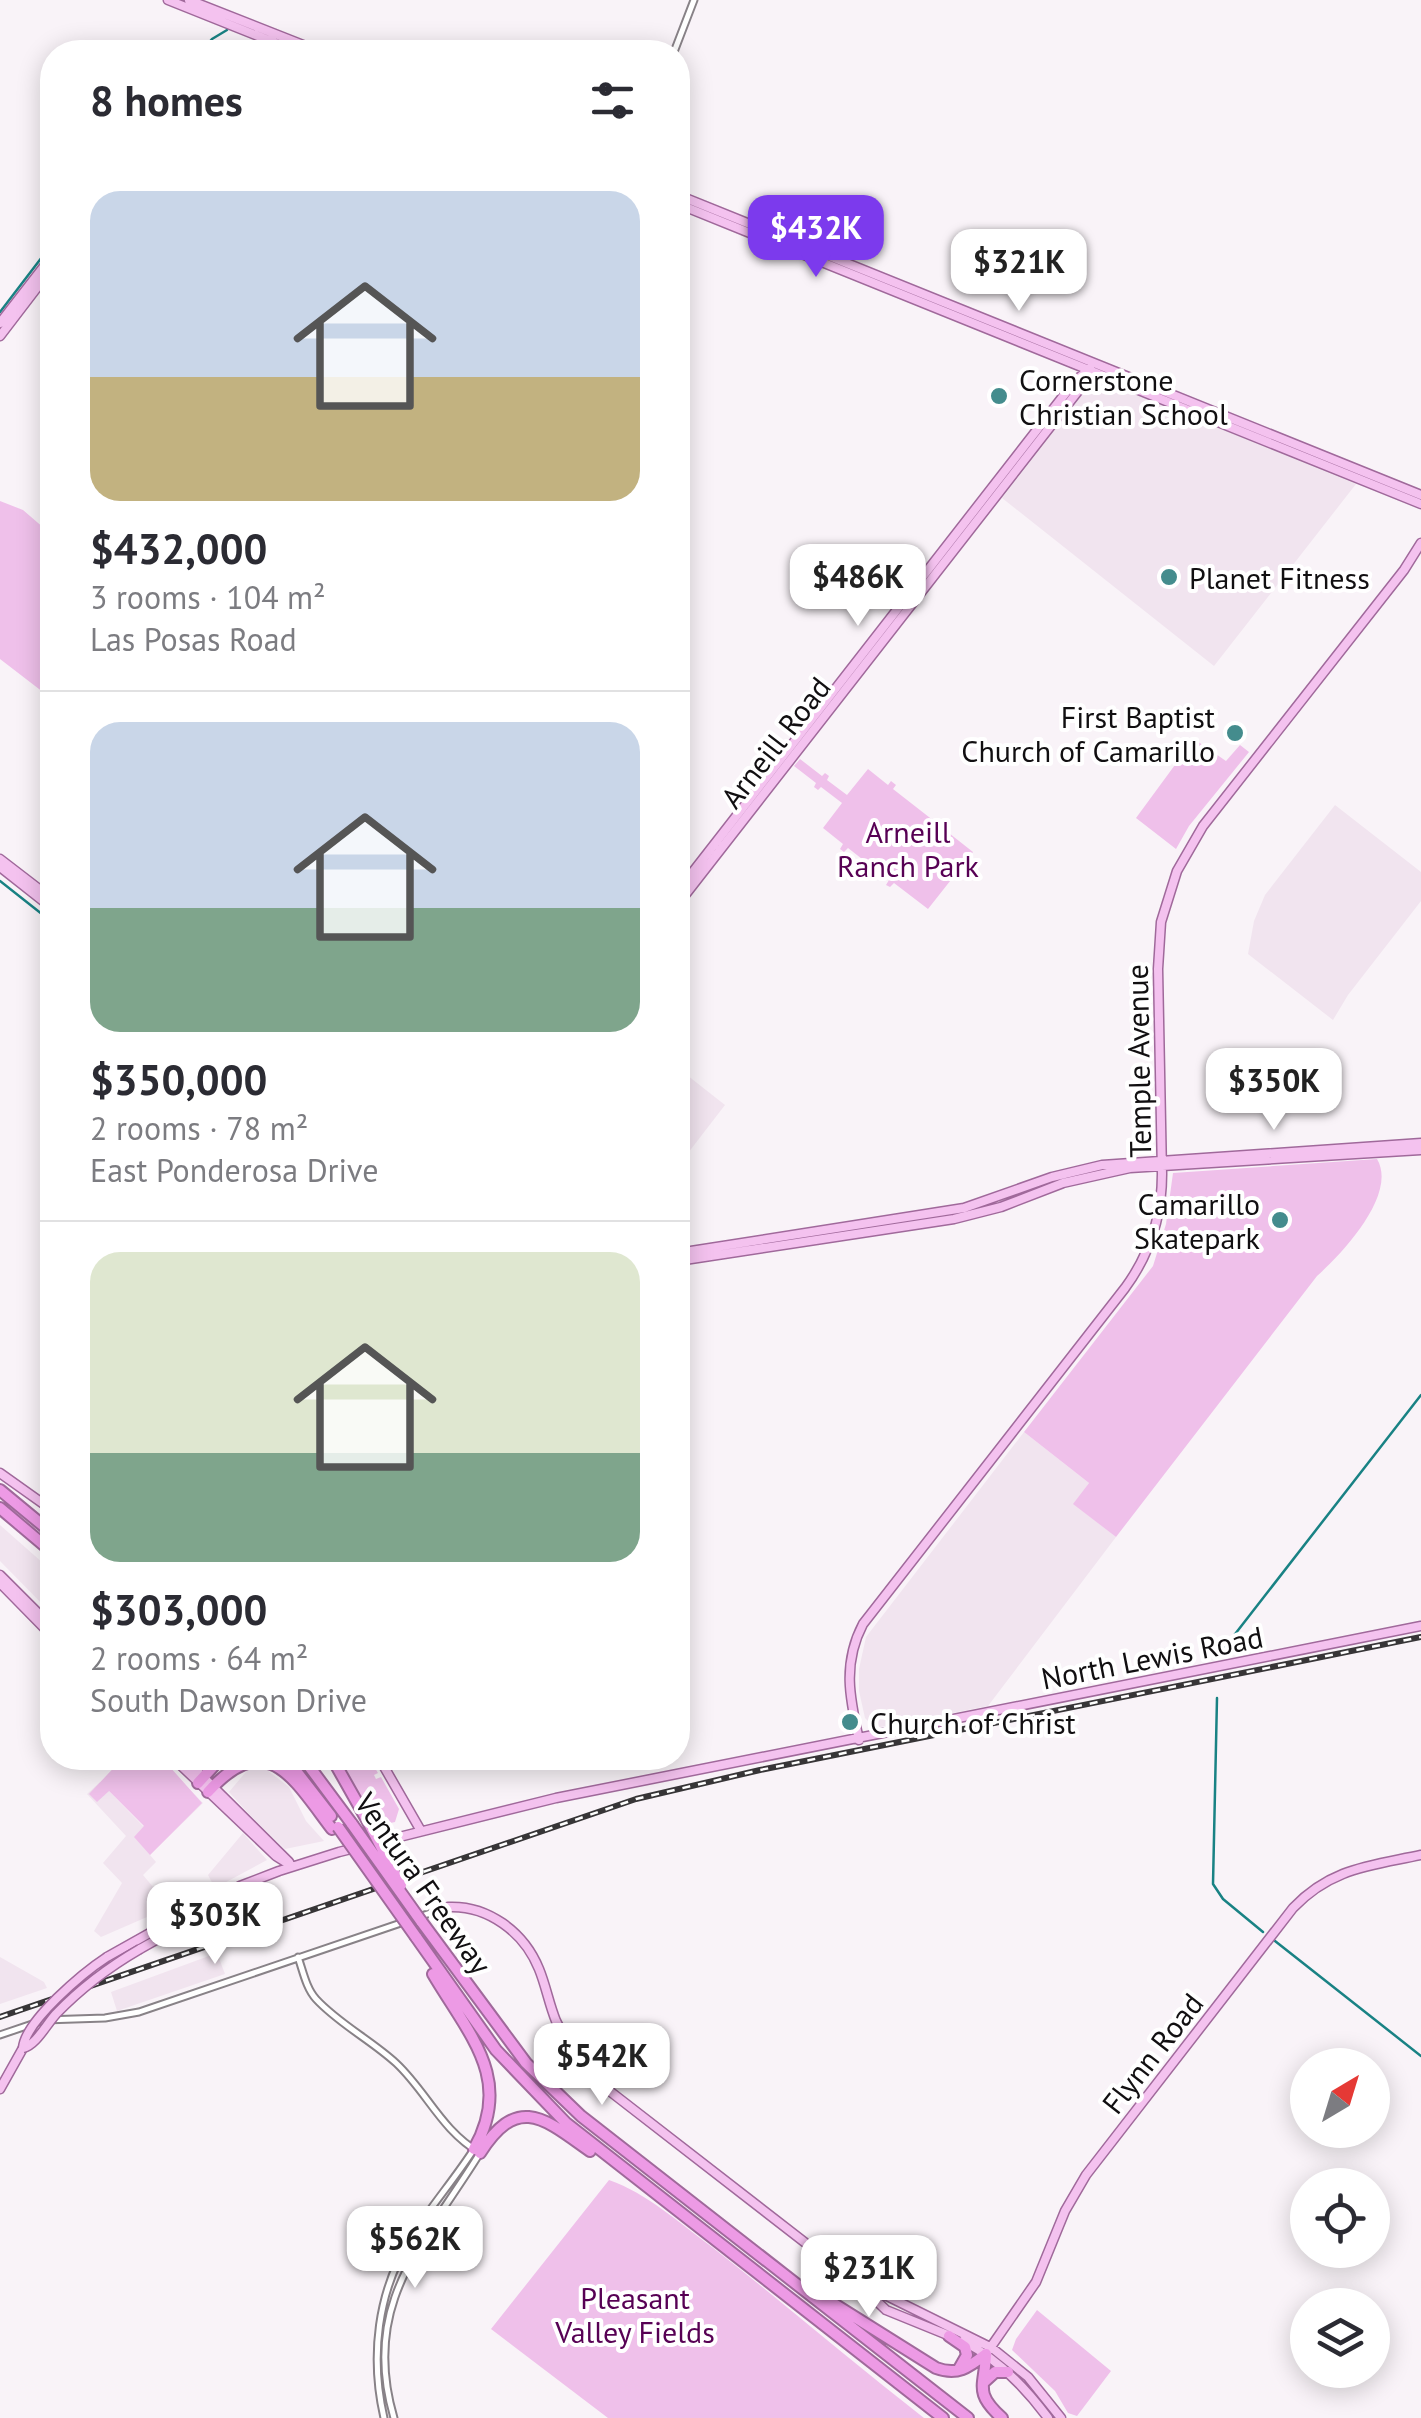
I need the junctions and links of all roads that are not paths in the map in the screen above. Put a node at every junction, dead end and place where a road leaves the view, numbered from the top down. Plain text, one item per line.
1 (168, 0) edge
2 (188, 0) edge
3 (694, 0) edge
4 (267, 40) edge
5 (268, 40) edge
6 (679, 40) edge
7 (690, 200) edge
8 (690, 209) edge
9 (40, 271) edge
10 (40, 284) edge
11 (0, 323) edge
12 (0, 336) edge
13 (1090, 366) junction
14 (1421, 495) edge
15 (1421, 504) edge
16 (1421, 543) edge
17 (0, 859) edge
18 (0, 867) edge
19 (690, 876) edge
20 (690, 889) edge
21 (40, 890) edge
22 (40, 899) edge
23 (1421, 1146) edge
24 (1162, 1163) junction
25 (690, 1250) edge
26 (690, 1259) edge
27 (0, 1473) edge
28 (0, 1490) edge
29 (40, 1501) edge
30 (0, 1508) edge
31 (40, 1523) edge
32 (40, 1542) edge
33 (0, 1575) edge
34 (0, 1583) edge
35 (40, 1615) edge
36 (40, 1624) edge
37 (1421, 1626) edge
38 (859, 1740) junction
39 (188, 1770) edge
40 (194, 1770) edge
41 (214, 1770) edge
42 (227, 1770) edge
43 (280, 1770) edge
44 (294, 1770) edge
45 (312, 1770) edge
46 (339, 1770) edge
47 (387, 1770) edge
48 (206, 1785) junction
49 (335, 1828) junction
50 (421, 1831) junction
51 (1421, 1855) edge
52 (292, 1866) junction
53 (448, 1907) joint
54 (420, 1921) junction
55 (419, 1942) junction
56 (298, 1957) junction
57 (0, 2035) edge
58 (0, 2089) edge
59 (477, 2151) junction
60 (642, 2184) junction
61 (759, 2257) junction
62 (861, 2286) junction
63 (950, 2336) junction
64 (989, 2351) junction
65 (954, 2372) junction
66 (1008, 2372) junction
67 (981, 2387) junction
68 (384, 2418) edge
69 (394, 2418) edge
70 (943, 2418) edge
71 (968, 2418) edge
72 (1002, 2418) edge
73 (1048, 2418) edge
74 (1062, 2418) edge

1 - 4 main road
2 - 5 main road
3 - 6 street
7 - 13 main road
8 - 13 main road
9 - 11 main road
10 - 12 main road
13 - 14 main road
13 - 15 main road
13 - 19 main road, Arneill Road
13 - 20 main road, Arneill Road
16 - 24 main road, Temple Avenue
17 - 21 main road
18 - 22 main road
23 - 24 main road
24 - 25 main road
24 - 26 main road
24 - 38 main road, Temple Avenue
27 - 29 main road
28 - 31 highway
30 - 32 highway
33 - 35 main road
34 - 36 main road
37 - 38 main road, North Lewis Road
38 - 50 main road, North Lewis Road
39 - 48 main road
40 - 48 main road
41 - 48 highway
42 - 48 highway
43 - 49 highway
44 - 49 highway, Ventura Freeway
45 - 54 highway, Ventura Freeway, bridge
46 - 54 highway, bridge
47 - 50 main road
48 - 52 main road
49 - 55 highway, Ventura Freeway, bridge
50 - 52 main road, North Lewis Road
51 - 64 main road, Flynn Road
52 - 58 main road, North Lewis Road, bridge
53 - 56 street
53 - 62 main road
54 - 61 highway, Ventura Freeway
55 - 59 highway
55 - 60 highway, Ventura Freeway
56 - 57 street
56 - 59 street
59 - 60 highway
59 - 68 street
59 - 69 street
60 - 70 highway, Ventura Freeway
61 - 65 highway
61 - 71 highway, Ventura Freeway
62 - 63 main road
62 - 64 main road
63 - 64 main road
63 - 65 highway
64 - 65 highway
64 - 66 main road
64 - 67 highway
64 - 74 main road
66 - 67 highway
66 - 73 main road
67 - 72 highway

